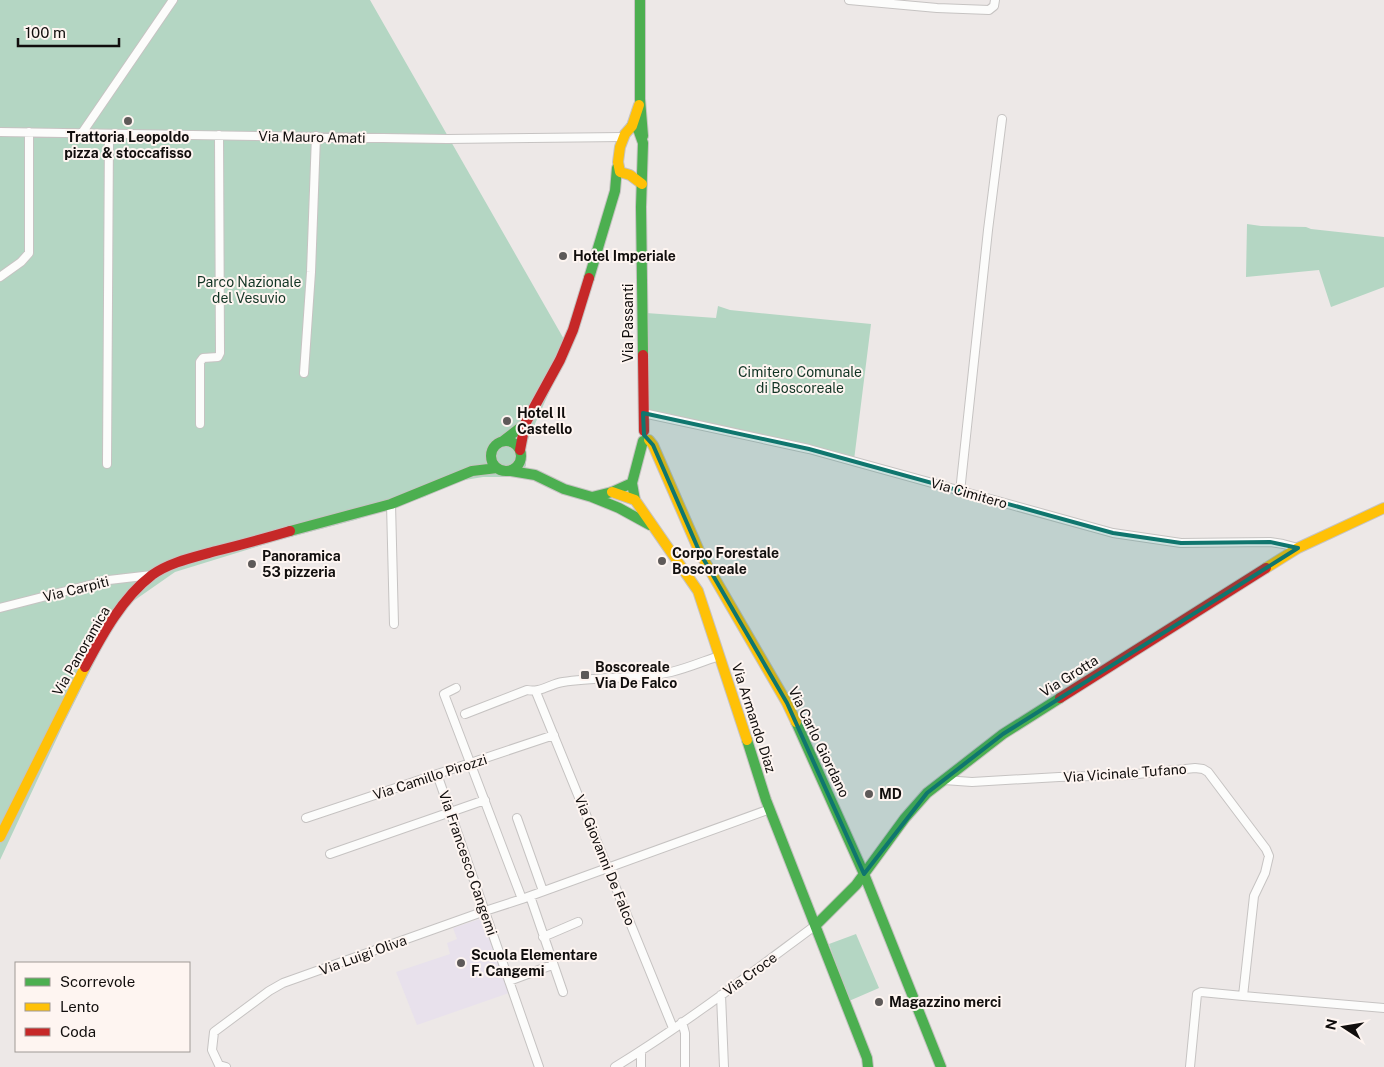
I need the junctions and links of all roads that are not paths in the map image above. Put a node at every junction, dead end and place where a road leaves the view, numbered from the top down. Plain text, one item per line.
1 (173, 0) edge
2 (640, 0) edge
3 (849, 0) edge
4 (995, 0) edge
5 (640, 99) junction
6 (1002, 119) dead end
7 (632, 126) junction
8 (0, 132) edge
9 (30, 132) junction
10 (82, 133) junction
11 (109, 134) junction
12 (219, 135) junction
13 (316, 136) junction
14 (624, 137) junction
15 (644, 143) junction
16 (643, 156) junction
17 (624, 173) junction
18 (642, 184) junction
19 (0, 277) edge
20 (304, 373) dead end
21 (643, 413) junction
22 (200, 424) dead end
23 (525, 424) junction
24 (645, 438) junction
25 (503, 441) junction
26 (492, 450) junction
27 (520, 452) junction
28 (106, 464) dead end
29 (497, 468) junction
30 (472, 471) junction
31 (511, 471) junction
32 (536, 475) junction
33 (632, 483) junction
34 (612, 492) junction
35 (960, 492) junction
36 (592, 497) junction
37 (635, 500) junction
38 (391, 504) junction
39 (619, 508) junction
40 (1384, 508) edge
41 (653, 527) junction
42 (1298, 548) junction
43 (152, 575) junction
44 (0, 608) edge
45 (394, 624) dead end
46 (719, 656) junction
47 (456, 688) dead end
48 (536, 692) junction
49 (465, 714) dead end
50 (554, 735) junction
51 (471, 763) junction
52 (437, 774) junction
53 (944, 780) junction
54 (485, 800) junction
55 (770, 809) junction
56 (451, 812) junction
57 (306, 818) dead end
58 (517, 818) dead end
59 (0, 837) edge
60 (330, 854) dead end
61 (608, 868) junction
62 (864, 874) junction
63 (543, 892) junction
64 (530, 896) junction
65 (522, 899) junction
66 (485, 910) junction
67 (578, 922) dead end
68 (816, 925) junction
69 (543, 937) junction
70 (552, 965) junction
71 (509, 981) junction
72 (563, 992) dead end
73 (721, 995) junction
74 (1243, 996) junction
75 (1384, 1008) edge
76 (682, 1022) junction
77 (672, 1028) junction
78 (641, 1051) junction
79 (226, 1067) edge
80 (539, 1067) edge
81 (615, 1067) edge
82 (641, 1067) edge
83 (685, 1067) edge
84 (724, 1067) edge
85 (868, 1067) edge
86 (941, 1067) edge
87 (1190, 1067) edge

1 - 10 street
2 - 5 street, Via Passanti
3 - 4 street
5 - 7 street, Via Passanti
5 - 15 street, Via Passanti
6 - 35 street
7 - 14 street, Via Passanti
7 - 15 street
8 - 9 street, Via Mauro Amati
9 - 10 street, Via Mauro Amati
9 - 19 street
10 - 11 street, Via Mauro Amati
11 - 12 street, Via Mauro Amati
11 - 28 street
12 - 13 street, Via Mauro Amati
12 - 22 street
13 - 14 street, Via Mauro Amati
13 - 20 street
14 - 17 street, Via Passanti
15 - 16 street, Via Passanti
16 - 17 street, Via Passanti
16 - 18 street, Via Passanti
17 - 18 street
17 - 23 street, Via Panoramica
18 - 21 street, Via Passanti
21 - 24 street, Via Passanti
21 - 35 street, Via Cimitero
23 - 25 street, Via Panoramica
23 - 27 street, Via Panoramica
24 - 33 street, Via Passanti
24 - 62 street, Via Carlo Giordano
25 - 26 street, Via Panoramica
25 - 27 street
26 - 29 street
26 - 30 street, Via Panoramica
27 - 31 street, Via Panoramica
27 - 32 street
29 - 30 street, Via Panoramica
29 - 31 street, Via Panoramica
30 - 38 street, Via Panoramica
31 - 32 street, Via Panoramica
32 - 36 street, Via Armando Diaz
33 - 34 street, Via Armando Diaz
33 - 37 street, Via Passanti
34 - 36 street, Via Armando Diaz
34 - 37 street
35 - 42 street, Via Cimitero
36 - 39 street, Via Armando Diaz
37 - 39 street
37 - 41 street, Via Armando Diaz
38 - 43 street, Via Panoramica
38 - 45 street
39 - 41 street, Via Armando Diaz
40 - 42 street, Via Grotta
41 - 46 street, Via Armando Diaz
42 - 53 street, Via Grotta
43 - 44 street, Via Carpiti
43 - 59 street, Via Panoramica
46 - 48 street
46 - 55 street, Via Armando Diaz
47 - 51 street
48 - 49 street
48 - 50 street, Via Giovanni De Falco
50 - 51 street, Via Camillo Pirozzi
50 - 61 street, Via Giovanni De Falco
51 - 52 street, Via Camillo Pirozzi
51 - 54 street
52 - 56 street, Via Francesco Cangemi
52 - 57 street, Via Camillo Pirozzi
53 - 62 street, Via Grotta
53 - 74 street, Via Vicinale Tufano
54 - 56 street
54 - 65 street
55 - 61 street, Via Luigi Oliva
55 - 68 street, Via Armando Diaz
56 - 60 street
56 - 66 street, Via Francesco Cangemi
58 - 63 street
61 - 63 street, Via Luigi Oliva
61 - 77 street, Via Giovanni De Falco
62 - 68 street, Via Grotta
62 - 86 street, Via Carlo Giordano
63 - 64 street, Via Luigi Oliva
64 - 65 street, Via Luigi Oliva
64 - 69 street
65 - 66 street, Via Luigi Oliva
66 - 71 street, Via Francesco Cangemi
66 - 79 street, Via Luigi Oliva
67 - 69 street
68 - 73 street, Via Croce
68 - 85 street, Via Armando Diaz
69 - 70 street
70 - 71 street
70 - 72 street
71 - 80 street, Via Francesco Cangemi
73 - 76 street, Via Croce
73 - 84 street
74 - 75 street
74 - 87 street
76 - 77 street, Via Croce
76 - 83 street
77 - 78 street, Via Croce
78 - 81 street, Via Croce
78 - 82 street

